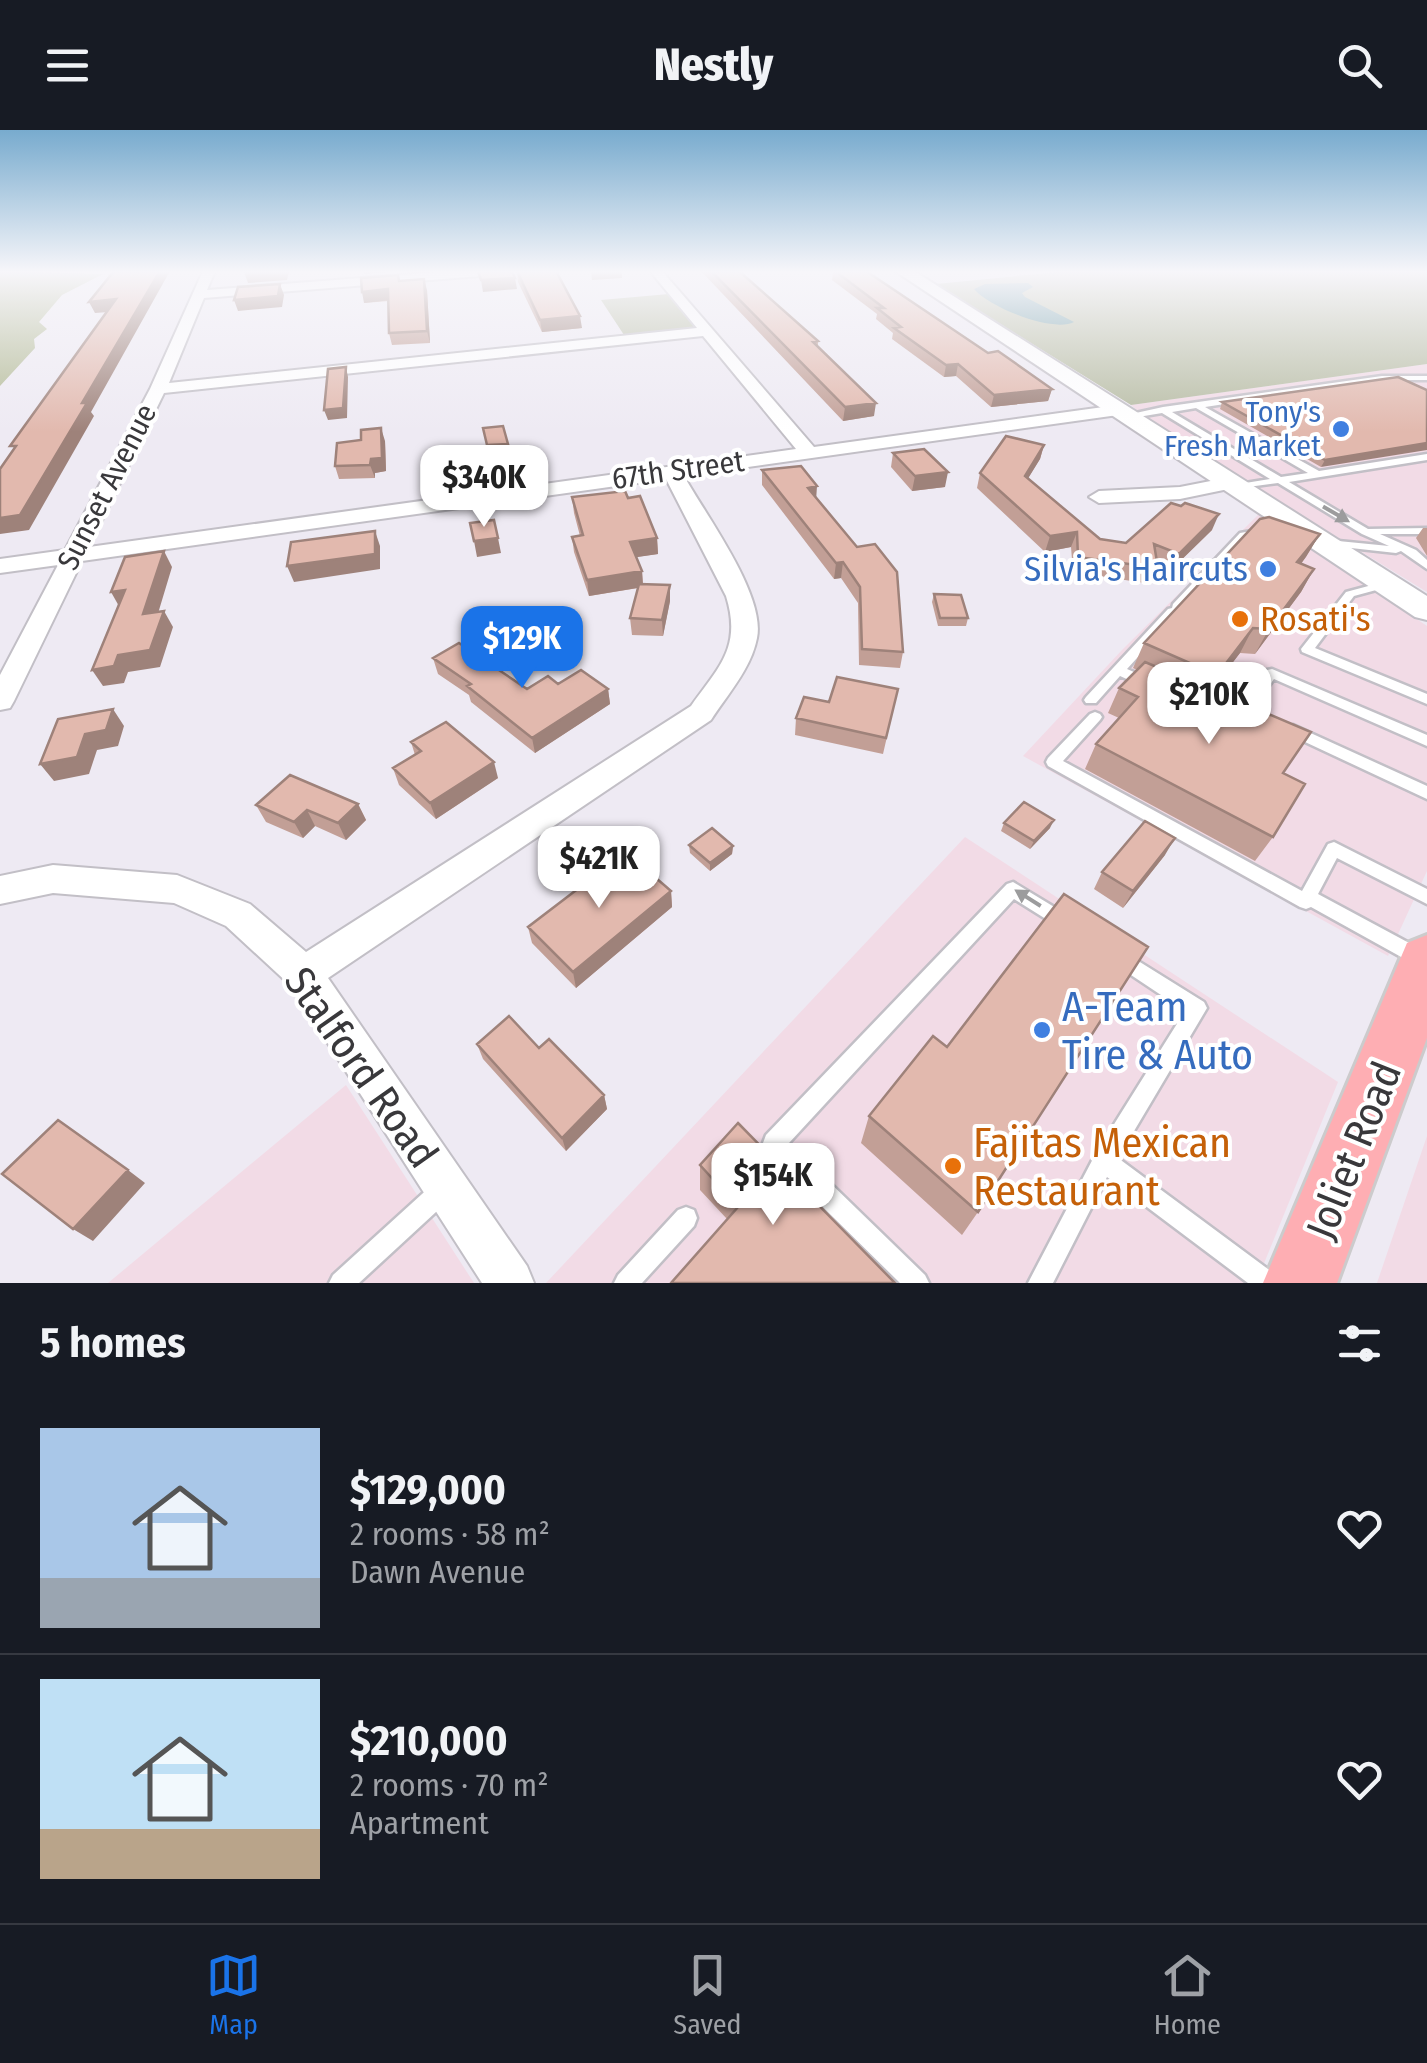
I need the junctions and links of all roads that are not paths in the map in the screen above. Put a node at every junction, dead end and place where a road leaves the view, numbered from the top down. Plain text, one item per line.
1 (186, 325) edge
2 (698, 325) edge
3 (985, 325) edge
4 (704, 332) junction
5 (1427, 378) edge
6 (1412, 380) junction
7 (1427, 387) edge
8 (158, 389) junction
9 (1196, 404) junction
10 (1163, 410) junction
11 (1122, 413) junction
12 (808, 452) junction
13 (1427, 456) edge
14 (670, 471) junction
15 (1317, 474) junction
16 (1278, 480) junction
17 (1234, 485) junction
18 (1099, 497) dead end
19 (1427, 531) edge
20 (1366, 532) junction
21 (1310, 534) junction
22 (1412, 552) junction
23 (1427, 554) edge
24 (71, 556) junction
25 (0, 566) edge
26 (1427, 566) edge
27 (1413, 596) edge
28 (1118, 670) junction
29 (1162, 690) edge
30 (1427, 699) edge
31 (1090, 700) dead end
32 (0, 701) edge
33 (1263, 716) edge
34 (1095, 718) dead end
35 (1280, 724) edge
36 (1427, 741) edge
37 (1427, 792) edge
38 (0, 890) edge
39 (1308, 896) junction
40 (1427, 896) edge
41 (1426, 966) edge
42 (304, 974) junction
43 (1104, 1161) junction
44 (446, 1187) junction
45 (686, 1218) dead end
46 (1300, 1275) edge
47 (342, 1283) edge
48 (510, 1283) edge
49 (626, 1283) edge
50 (917, 1283) edge
51 (1040, 1283) edge

1 - 8 street, Sunset Avenue
2 - 4 street
3 - 11 main road
4 - 8 street
4 - 12 street
5 - 6 lane
6 - 7 lane
6 - 9 lane
8 - 24 street, Sunset Avenue
9 - 10 lane
9 - 15 lane
10 - 11 lane
10 - 16 lane
11 - 12 street, 67th Street
11 - 17 main road
12 - 14 street, 67th Street
13 - 15 lane
14 - 24 street, 67th Street
14 - 42 street
15 - 16 lane
16 - 17 lane
16 -> 20 lane
17 - 18 street
17 - 21 main road
19 - 20 lane
20 - 22 lane
21 - 22 lane
21 - 27 main road
21 - 28 lane
22 - 23 lane
22 - 26 lane
24 - 25 street, 67th Street
24 - 32 street, Sunset Avenue
27 - 30 lane
28 - 29 lane
28 - 31 lane
33 - 36 lane
34 - 39 lane
35 - 37 lane
38 - 42 street, Stalford Road
39 - 40 lane
39 - 41 lane
41 - 46 main road, Joliet Road
42 - 44 street, Stalford Road
43 - 46 lane
43 -> 50 lane
43 - 51 lane
44 - 47 lane
44 - 48 street, Stalford Road
45 - 49 lane

